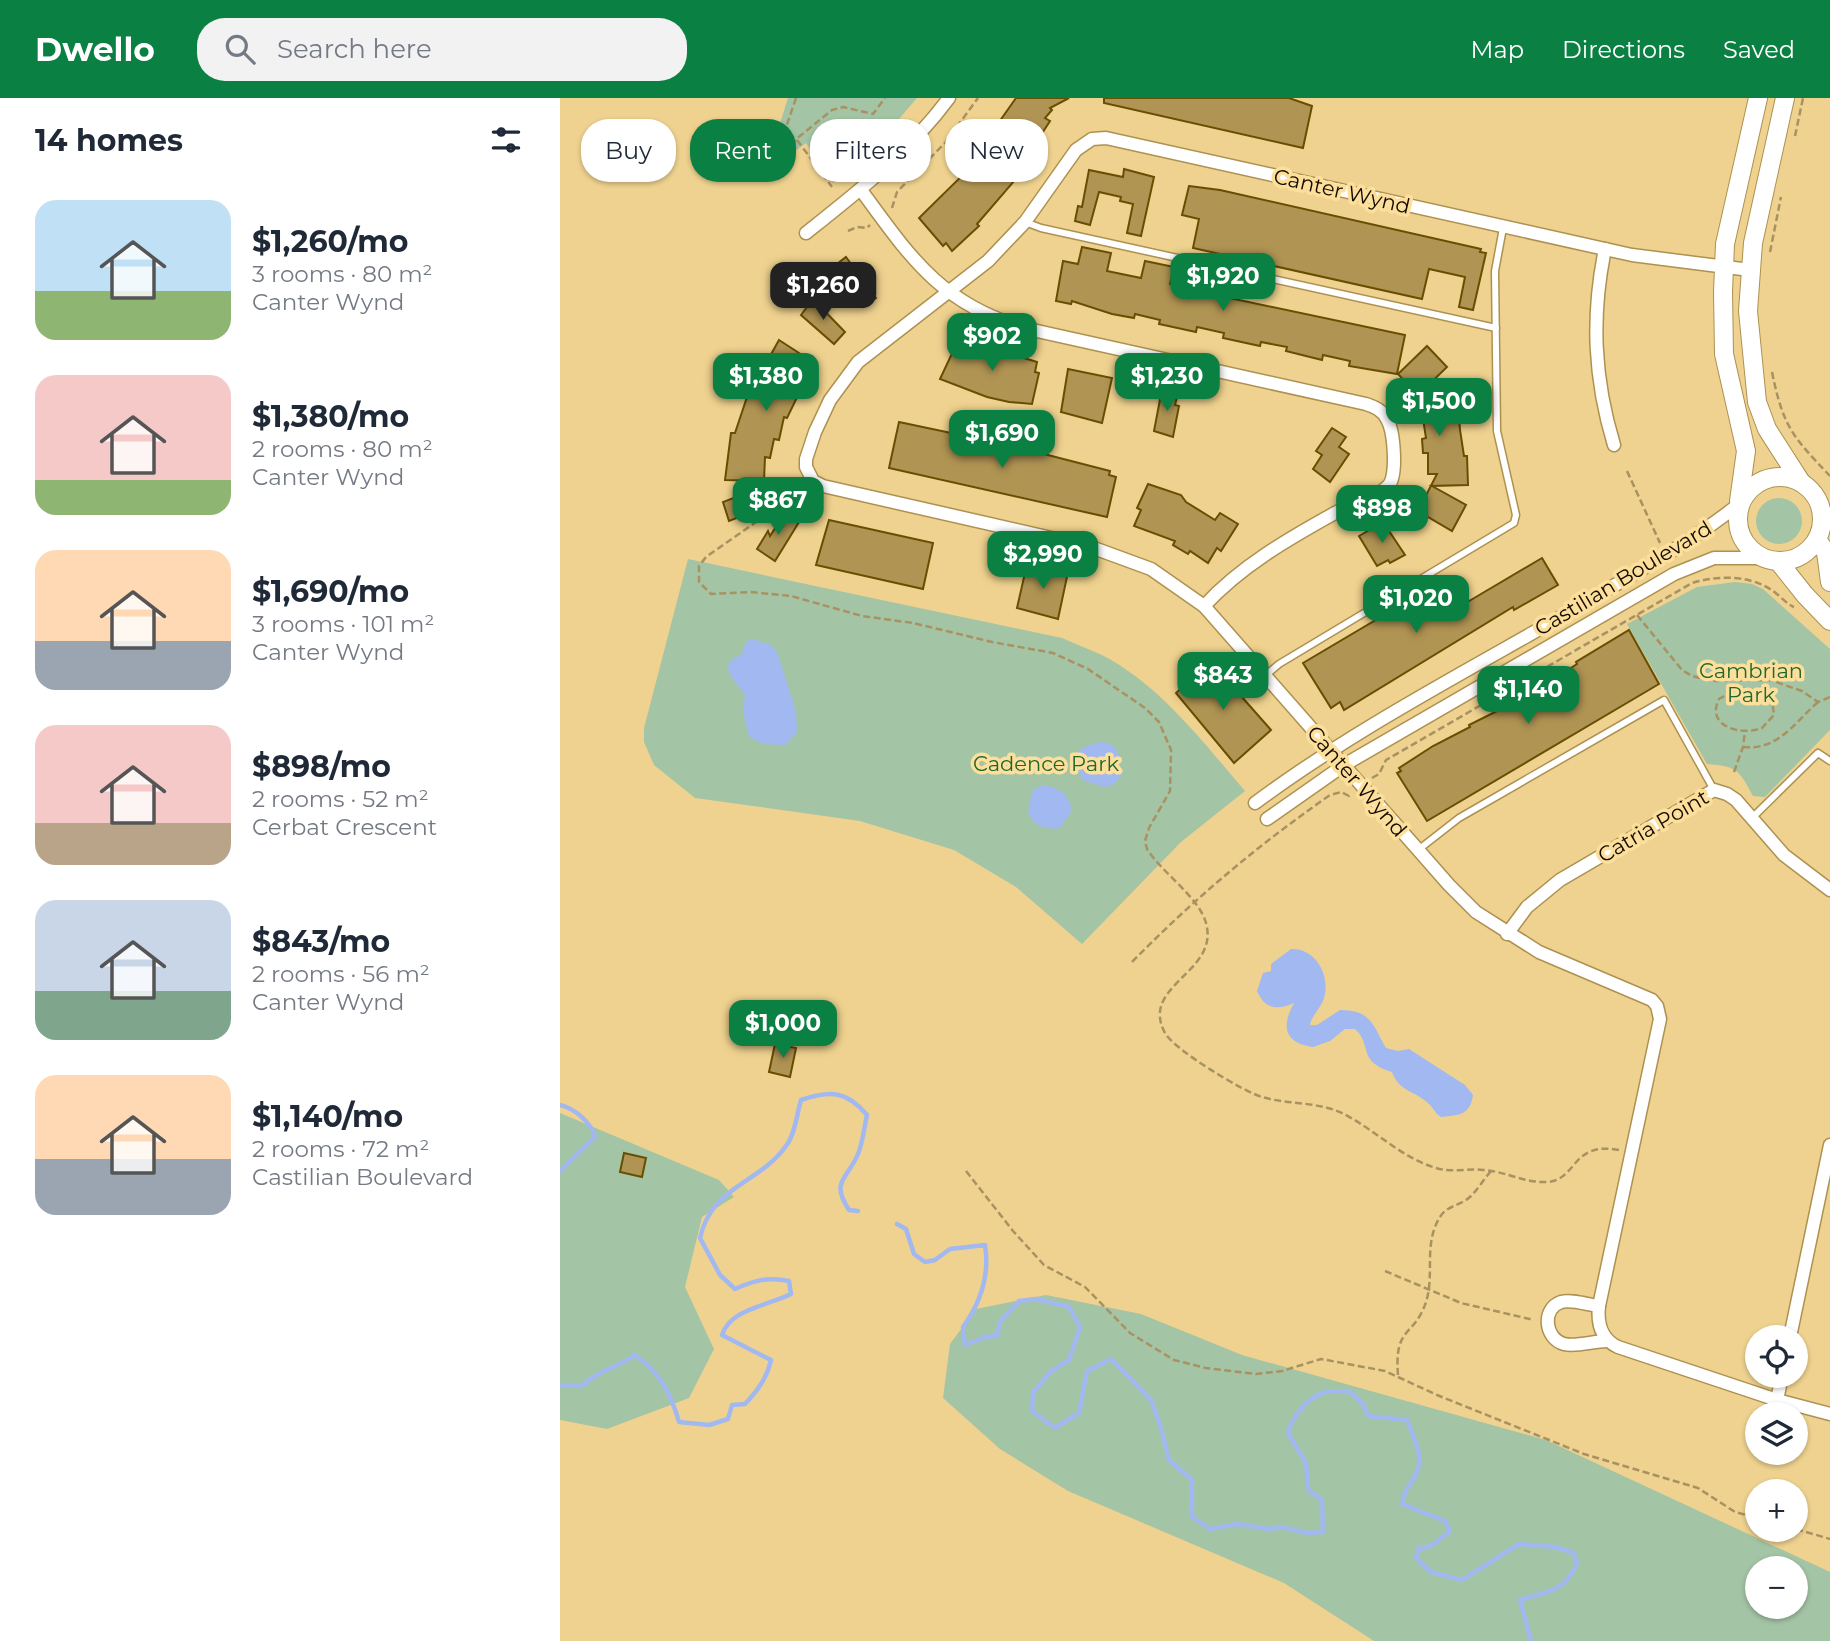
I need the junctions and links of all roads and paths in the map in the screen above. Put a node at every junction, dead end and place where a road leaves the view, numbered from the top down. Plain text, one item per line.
1 (796, 98) edge
2 (885, 98) edge
3 (949, 98) edge
4 (978, 98) edge
5 (1758, 98) edge
6 (1785, 98) edge
7 (1804, 98) edge
8 (1798, 120) dead end
9 (797, 140) junction
10 (832, 187) dead end
11 (861, 190) junction
12 (1782, 193) dead end
13 (895, 206) dead end
14 (1025, 222) junction
15 (872, 223) dead end
16 (1503, 228) junction
17 (848, 231) dead end
18 (806, 233) dead end
19 (1605, 249) junction
20 (1769, 256) dead end
21 (1724, 268) junction
22 (1750, 270) junction
23 (949, 292) junction
24 (1496, 328) junction
25 (1771, 370) dead end
26 (1614, 445) dead end
27 (1627, 471) dead end
28 (1830, 476) edge
29 (1801, 482) junction
30 (792, 496) dead end
31 (1739, 502) junction
32 (1817, 540) junction
33 (1660, 543) dead end
34 (1771, 560) junction
35 (1830, 582) edge
36 (1802, 598) junction
37 (1204, 606) junction
38 (1637, 615) junction
39 (1830, 621) edge
40 (1266, 675) junction
41 (1745, 680) junction
42 (1746, 687) junction
43 (1830, 697) edge
44 (1818, 702) junction
45 (1745, 731) junction
46 (1743, 747) junction
47 (1329, 750) junction
48 (1830, 761) edge
49 (1344, 765) junction
50 (1734, 772) dead end
51 (1372, 778) dead end
52 (1352, 789) dead end
53 (1714, 790) junction
54 (1255, 803) dead end
55 (1267, 819) dead end
56 (1751, 820) junction
57 (1418, 850) junction
58 (1830, 890) edge
59 (1192, 901) junction
60 (1507, 934) junction
61 (1132, 962) dead end
62 (1830, 1145) edge
63 (1632, 1153) junction
64 (966, 1171) dead end
65 (1491, 1171) junction
66 (1385, 1270) dead end
67 (1429, 1290) junction
68 (1599, 1306) junction
69 (1547, 1322) junction
70 (1792, 1325) edge
71 (1608, 1341) junction
72 (1398, 1375) junction
73 (1780, 1388) edge
74 (1777, 1400) junction
75 (1830, 1415) edge
76 (1745, 1514) edge
77 (1808, 1533) edge
78 (1830, 1539) edge

1 - 9 path
2 - 9 path
3 - 11 street
4 - 13 path
5 - 21 street
6 - 22 street
7 - 8 path
9 - 10 path
11 - 18 street
11 - 23 street
12 - 20 path
14 - 16 street, Canter Wynd
14 - 23 street, Canter Wynd
14 - 24 lane
15 - 17 path
16 - 19 street, Canter Wynd
16 - 24 lane
19 - 21 street, Canter Wynd
19 - 26 street
21 - 22 street, Canter Wynd
21 - 31 street
22 - 29 street
23 - 37 street, Canter Wynd
23 - 37 street
24 - 40 lane
25 - 28 path
27 - 33 path
29 - 31 street
29 - 32 street
30 - 59 path
31 - 34 street
31 - 47 street, Castilian Boulevard
32 - 34 street
32 - 35 street
34 - 36 street
34 - 49 street, Castilian Boulevard
36 - 38 path
36 - 39 street
37 - 40 street, Canter Wynd
38 - 41 path
38 - 51 path
40 - 47 street, Canter Wynd
41 - 42 path
41 - 44 path
42 - 45 path
42 - 45 path
43 - 44 path
44 - 46 path
45 - 46 path
46 - 50 path
47 - 49 street, Canter Wynd
47 - 54 street, Castilian Boulevard
48 - 56 lane
49 - 55 street, Castilian Boulevard
49 - 57 street, Canter Wynd
52 - 59 path
53 - 56 street, Catria Point
53 - 57 lane
53 - 60 street, Catria Point
56 - 58 street, Catria Point
57 - 60 street, Canter Wynd
59 - 61 path
59 - 65 path
60 - 63 street, Canter Wynd
62 - 70 street
63 - 65 path
63 - 68 street, Canter Wynd
64 - 72 path
65 - 67 path
66 - 67 path
67 - 69 path
67 - 72 path
68 - 69 street
68 - 71 street, Canter Wynd
69 - 71 street
71 - 74 street
72 - 76 path
73 - 74 street
74 - 75 street
77 - 78 path

